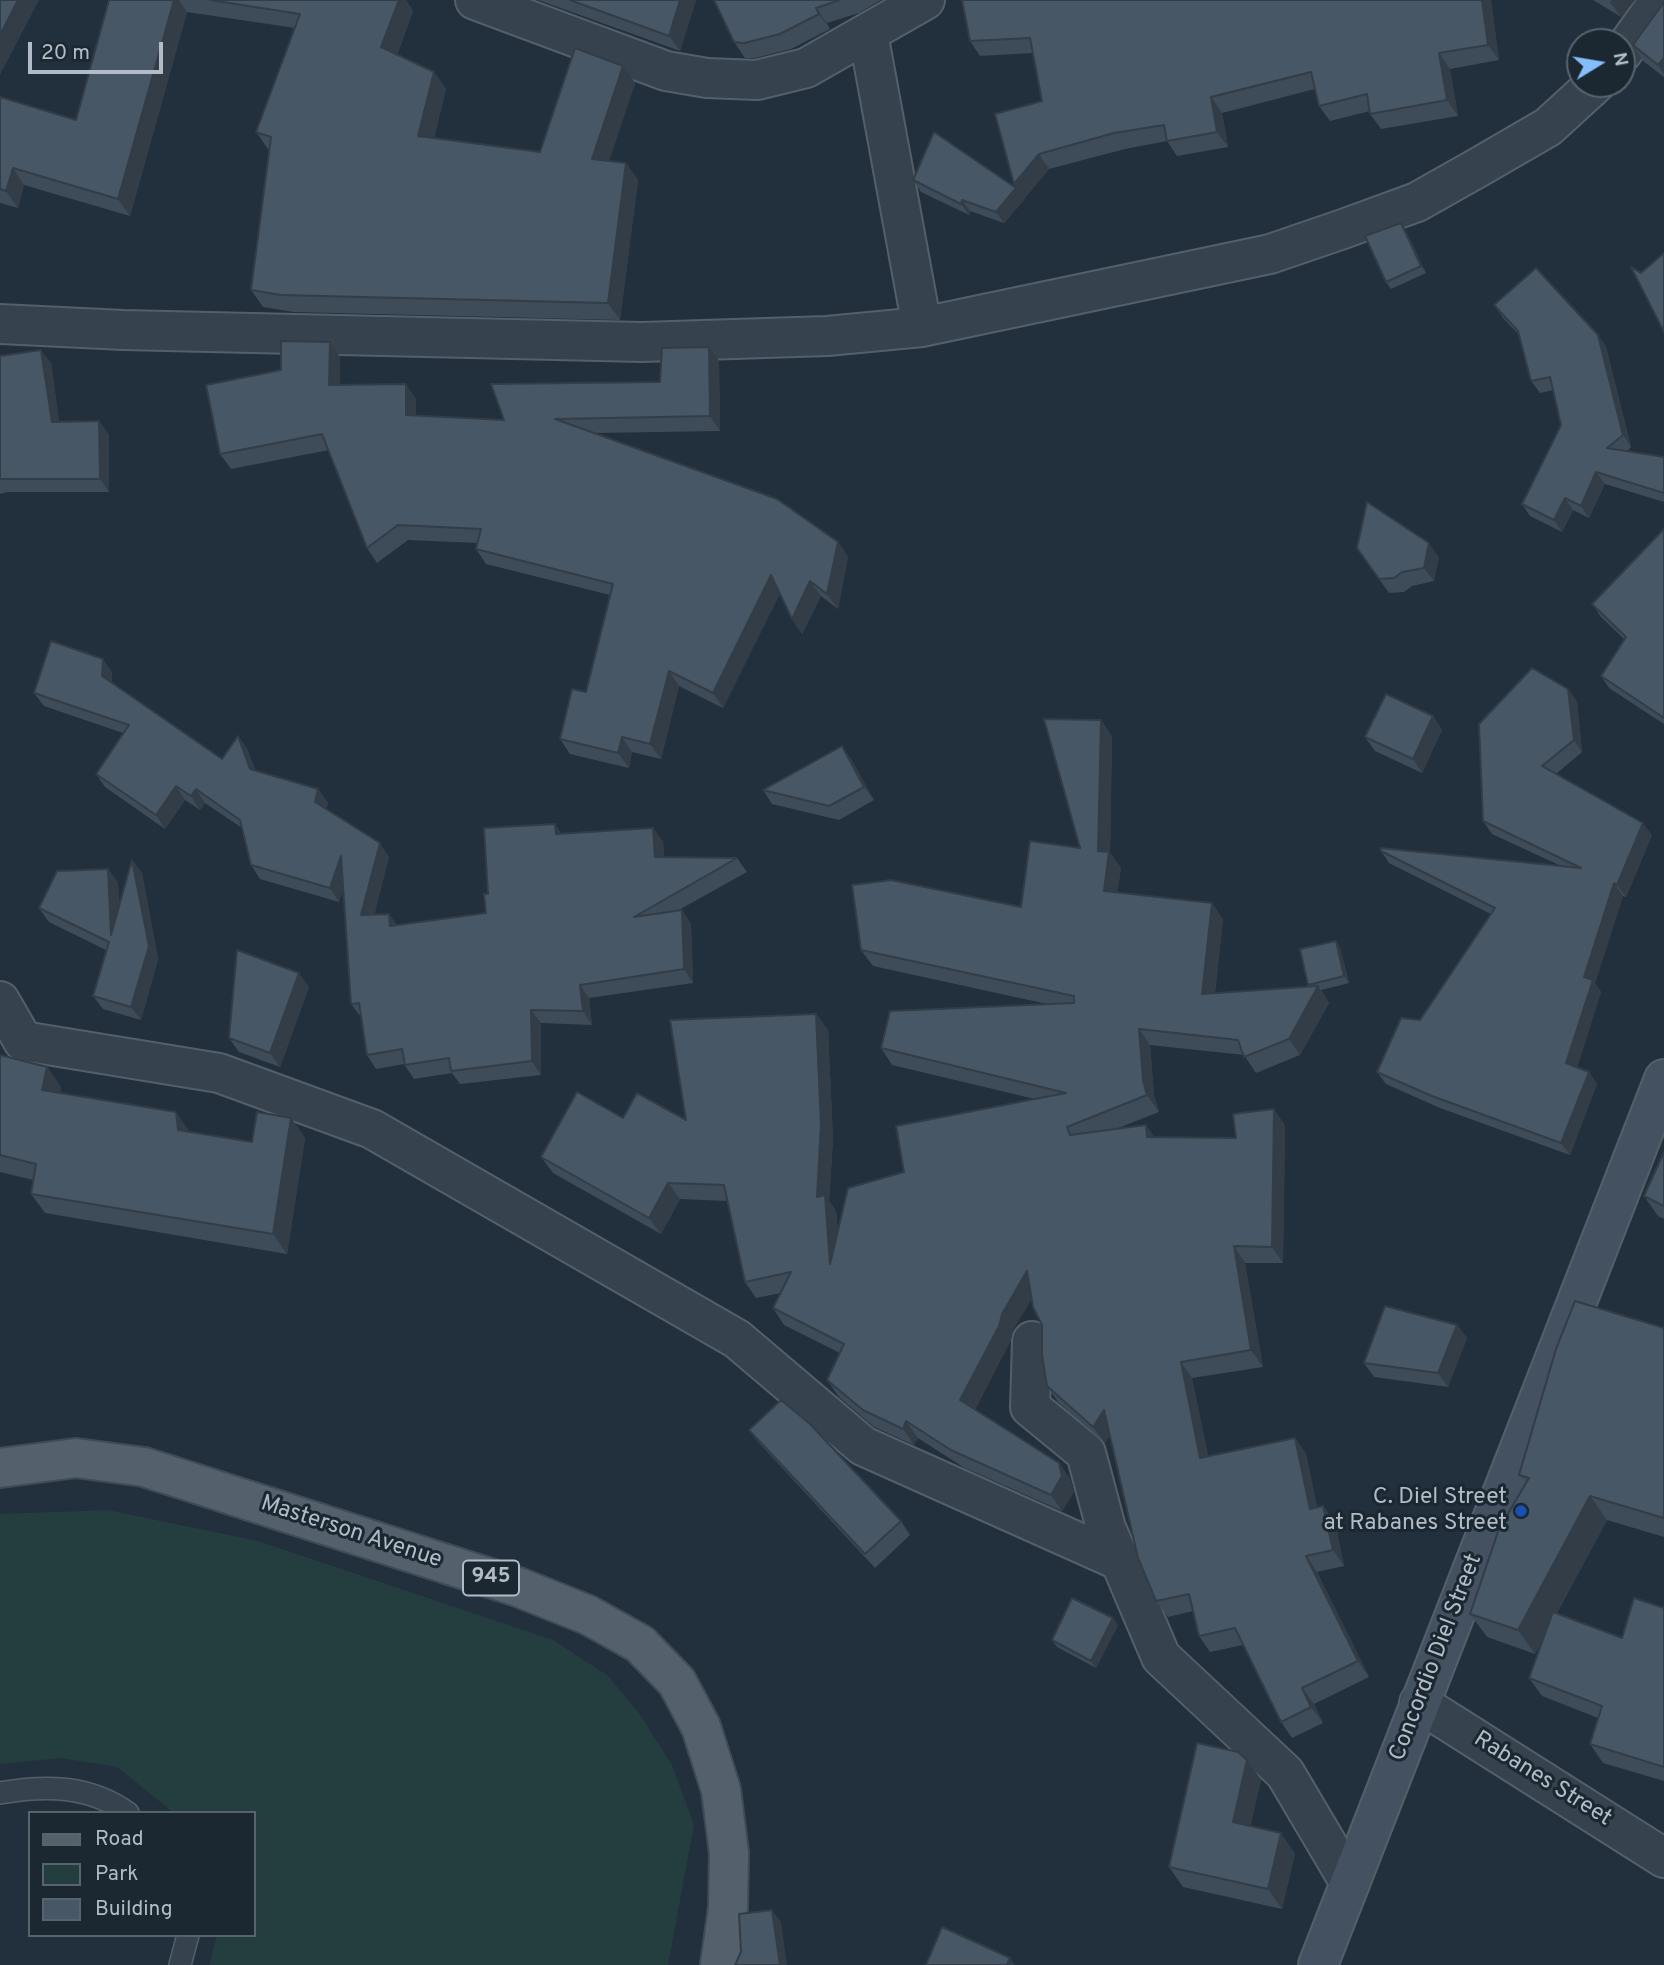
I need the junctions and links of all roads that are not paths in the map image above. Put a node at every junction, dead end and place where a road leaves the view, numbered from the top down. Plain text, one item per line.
1 (475, 0) edge
2 (925, 0) edge
3 (1660, 0) edge
4 (869, 33) junction
5 (1636, 33) edge
6 (1580, 98) edge
7 (0, 324) edge
8 (922, 327) junction
9 (0, 1001) edge
10 (1664, 1079) edge
11 (1032, 1341) dead end
12 (0, 1468) edge
13 (1120, 1561) junction
14 (1419, 1703) junction
15 (0, 1794) edge
16 (124, 1811) edge
17 (1664, 1858) edge
18 (1350, 1883) junction
19 (187, 1937) edge
20 (180, 1965) edge
21 (720, 1965) edge
22 (1318, 1965) edge

1 - 4 street
2 - 4 street
3 - 5 street
4 - 8 street
6 - 8 street
7 - 8 street
9 - 13 street
10 - 14 main road, Concordio Diel Street
11 - 13 street
12 - 21 main road, Masterson Avenue / 945
13 - 18 street
14 - 17 street, Rabanes Street
14 - 18 main road, Concordio Diel Street
15 - 16 lane
18 - 22 main road, Concordio Diel Street
19 - 20 lane

